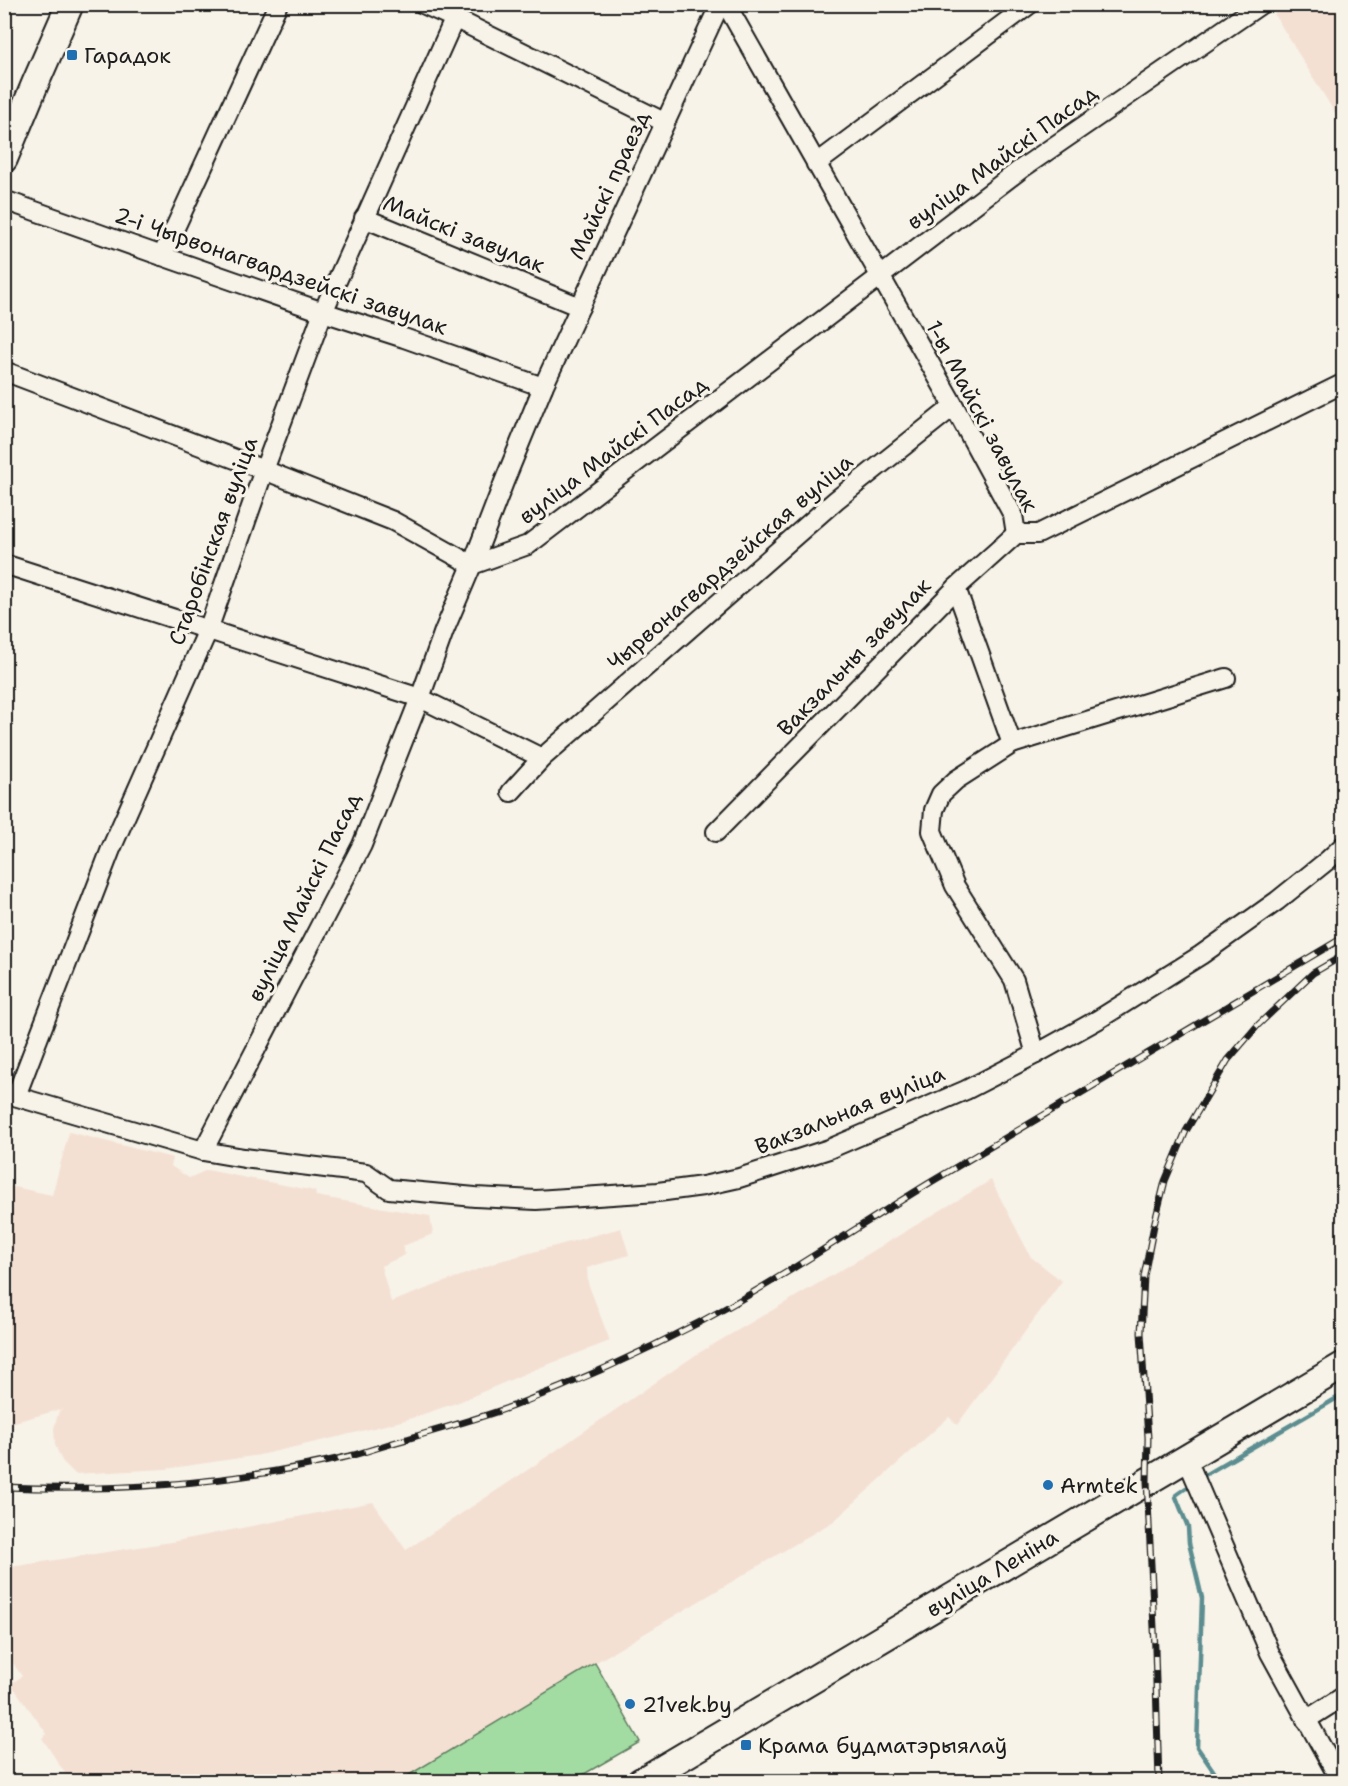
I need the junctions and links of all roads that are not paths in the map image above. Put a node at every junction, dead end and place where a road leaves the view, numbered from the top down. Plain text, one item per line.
1 (70, 4) edge
2 (278, 4) edge
3 (423, 4) edge
4 (720, 4) edge
5 (726, 4) edge
6 (1030, 4) edge
7 (1261, 4) edge
8 (458, 11) edge
9 (664, 122) junction
10 (4, 159) edge
11 (816, 164) junction
12 (4, 200) edge
13 (364, 218) junction
14 (162, 256) junction
15 (880, 276) junction
16 (580, 308) junction
17 (323, 312) junction
18 (4, 371) edge
19 (1344, 383) edge
20 (543, 387) junction
21 (954, 406) junction
22 (264, 470) junction
23 (1016, 534) junction
24 (4, 564) edge
25 (472, 565) junction
26 (956, 588) junction
27 (208, 630) junction
28 (1226, 678) dead end
29 (420, 698) junction
30 (1012, 744) junction
31 (542, 758) junction
32 (511, 792) dead end
33 (716, 832) dead end
34 (1344, 845) edge
35 (1036, 1054) junction
36 (10, 1094) edge
37 (203, 1151) junction
38 (1344, 1365) edge
39 (1186, 1457) junction
40 (1344, 1696) edge
41 (1306, 1720) junction
42 (640, 1782) edge
43 (1341, 1782) edge

1 - 10 main road
2 - 14 street
3 - 8 street
4 - 9 street, Майскі праезд
5 - 11 street, 1-ы Майскі завулак
6 - 11 street
7 - 15 street, вуліца Майскі Пасад
8 - 9 street
8 - 13 street, Старобінская вуліца
9 - 16 street, Майскі праезд
11 - 15 street, 1-ы Майскі завулак
12 - 14 street, 2-і Чырвонагвардзейскі завулак
13 - 16 street, Майскі завулак
13 - 17 street, Старобінская вуліца
14 - 17 street, 2-і Чырвонагвардзейскі завулак
15 - 21 street, 1-ы Майскі завулак
15 - 25 street, вуліца Майскі Пасад
16 - 20 street, Майскі праезд
17 - 20 street, 2-і Чырвонагвардзейскі завулак
17 - 22 street, Старобінская вуліца
18 - 22 street
19 - 23 street, 1-ы Майскі завулак
20 - 25 street, Майскі праезд
21 - 23 street, 1-ы Майскі завулак
21 - 31 street, Чырвонагвардзейская вуліца
22 - 25 street
22 - 27 street, Старобінская вуліца
23 - 26 street
24 - 27 street
25 - 29 street, вуліца Майскі Пасад
26 - 30 street, Вакзальны завулак
26 - 33 street, Вакзальны завулак
27 - 29 street
27 - 36 street, Старобінская вуліца
28 - 30 street
29 - 31 street
29 - 37 street, вуліца Майскі Пасад
30 - 35 street
31 - 32 street, Чырвонагвардзейская вуліца
34 - 35 street, Вакзальная вуліца
35 - 37 street, Вакзальная вуліца
36 - 37 street
38 - 39 main road, вуліца Леніна
39 - 41 street
39 - 42 main road, вуліца Леніна
40 - 41 street
41 - 43 street

